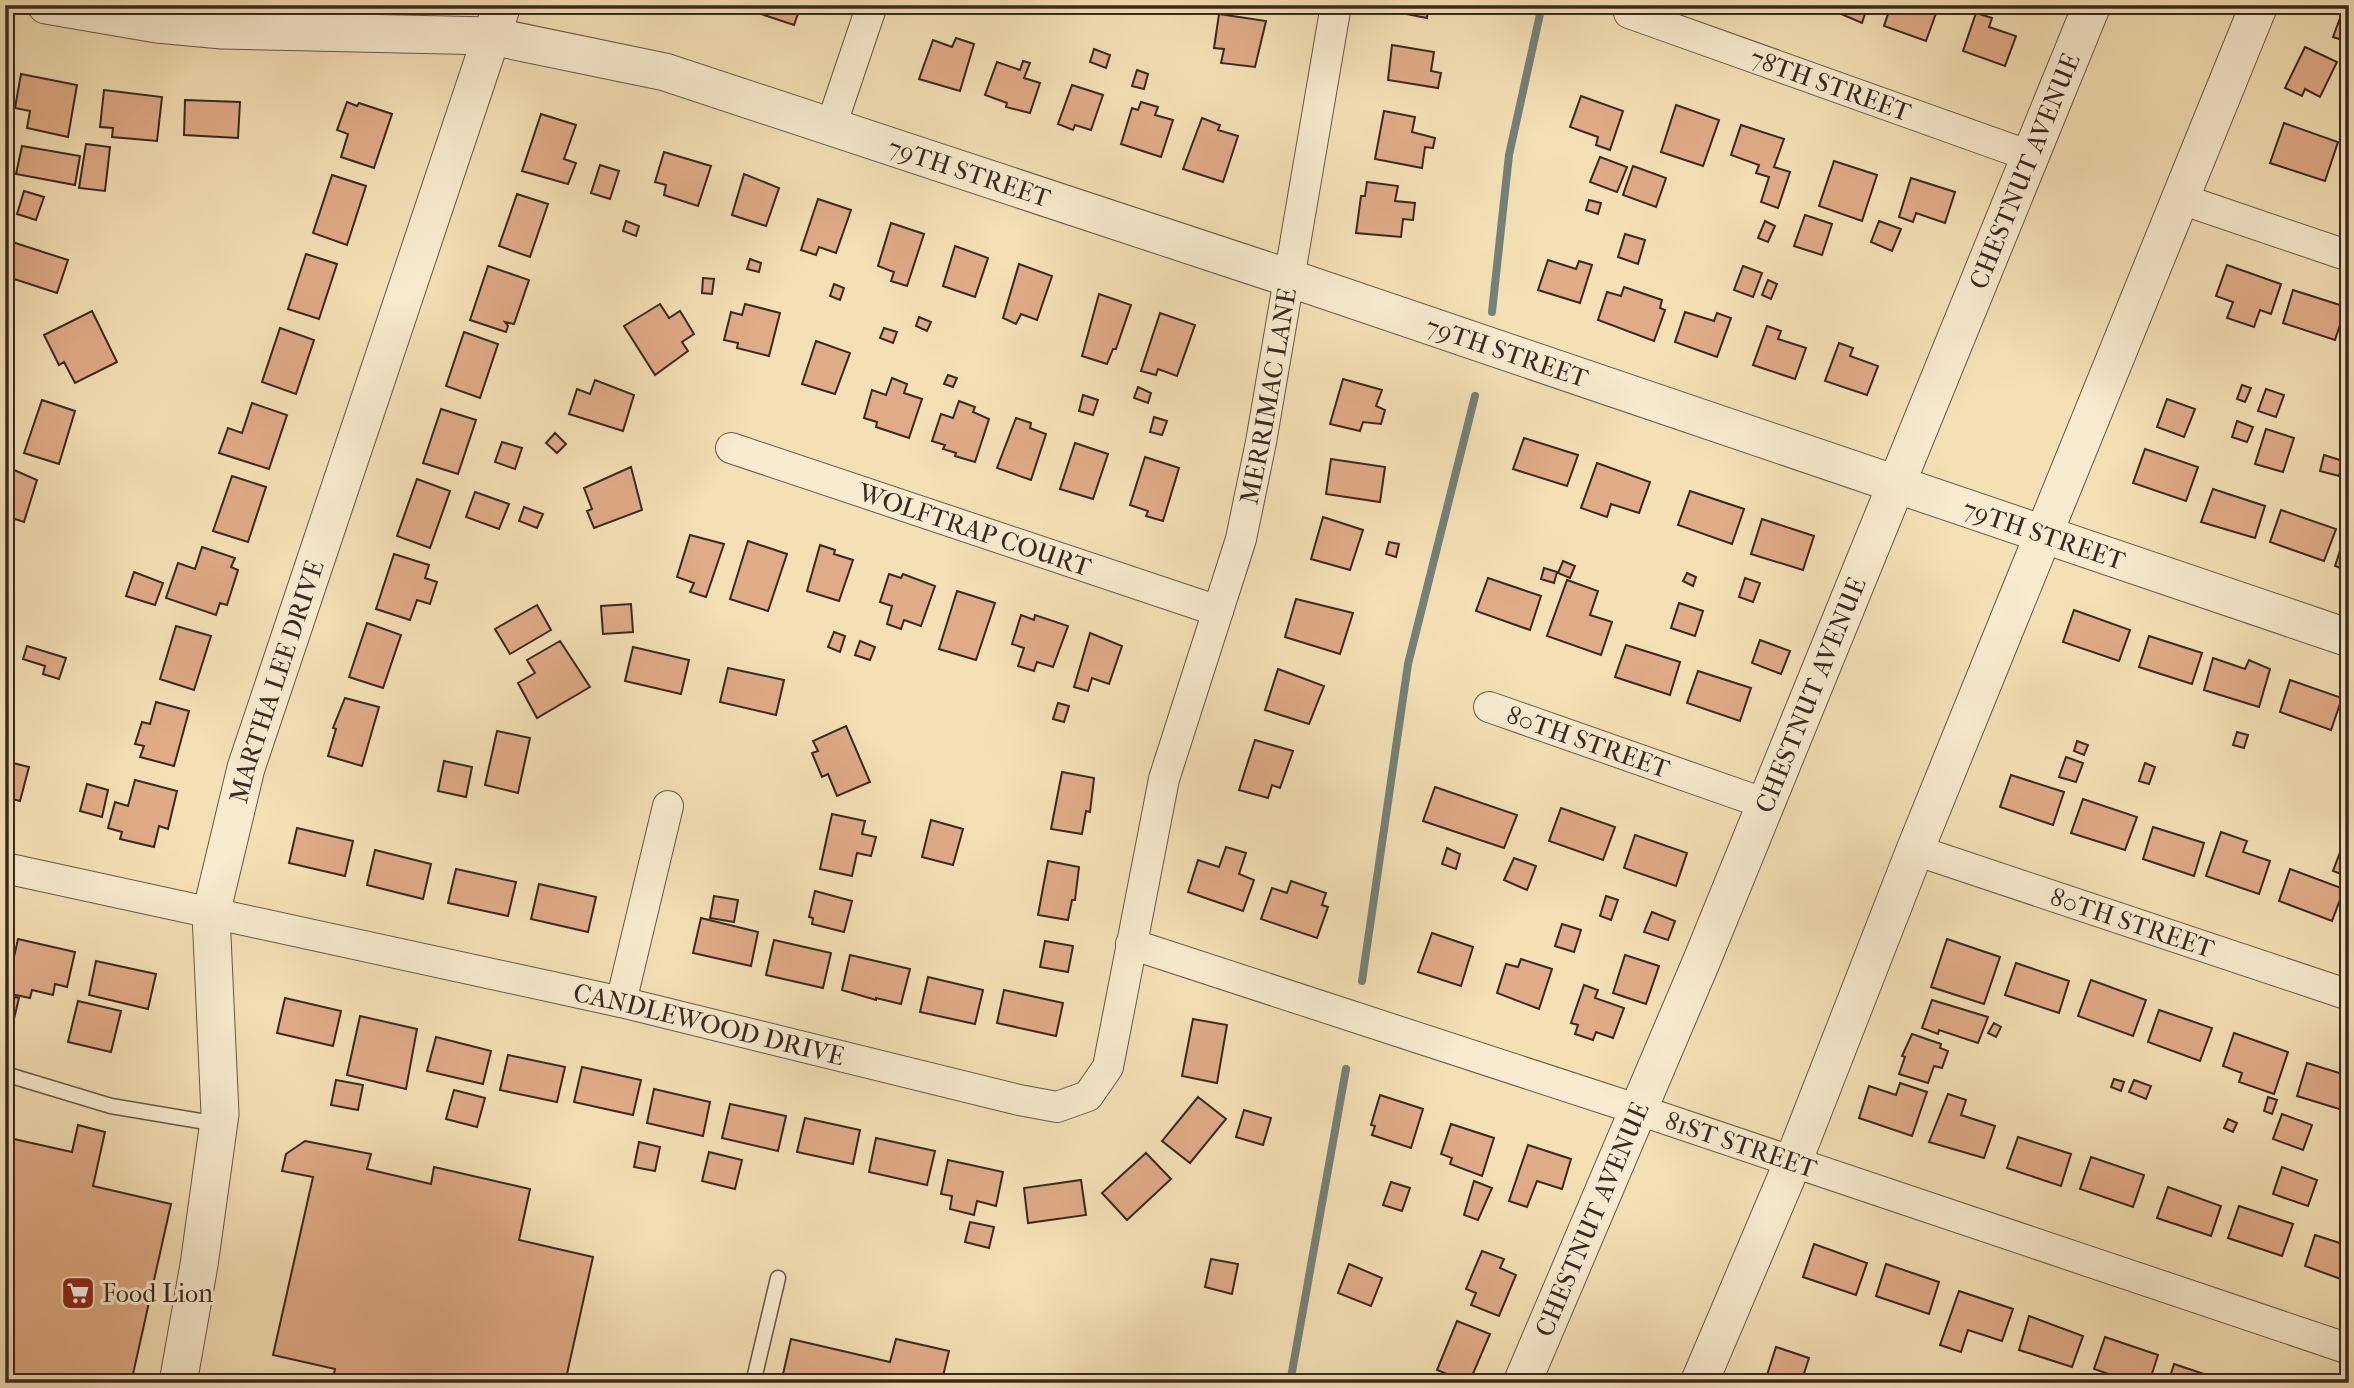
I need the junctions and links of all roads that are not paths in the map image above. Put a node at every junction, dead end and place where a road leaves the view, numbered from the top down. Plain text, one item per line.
1 (46, 5) edge
2 (872, 5) edge
3 (1336, 5) edge
4 (2092, 5) edge
5 (2259, 5) edge
6 (1629, 13) dead end
7 (496, 21) edge
8 (831, 126) junction
9 (2030, 156) junction
10 (2181, 199) junction
11 (2349, 256) edge
12 (1289, 278) junction
13 (731, 448) dead end
14 (1896, 485) junction
15 (2043, 534) junction
16 (1218, 611) junction
17 (2349, 638) edge
18 (1489, 707) dead end
19 (1164, 779) joint
20 (1766, 804) junction
21 (668, 806) dead end
22 (1916, 850) junction
23 (5, 868) edge
24 (211, 914) junction
25 (1130, 944) junction
26 (2349, 995) edge
27 (621, 1002) junction
28 (5, 1074) edge
29 (1636, 1109) junction
30 (219, 1124) junction
31 (1793, 1162) junction
32 (778, 1278) dead end
33 (2349, 1349) edge
34 (178, 1383) edge
35 (753, 1383) edge
36 (1522, 1383) edge
37 (1699, 1383) edge

1 - 7 street, 79TH STREET
2 - 8 street
3 - 12 street, MERRIMAC LANE
4 - 9 street, CHESTNUT AVENUE
5 - 10 street
6 - 9 street, 78TH STREET
7 - 8 street, 79TH STREET
7 - 24 street, MARTHA LEE DRIVE
8 - 12 street, 79TH STREET
9 - 14 street, CHESTNUT AVENUE
10 - 11 street
10 - 15 street
12 - 14 street, 79TH STREET
12 - 16 street, MERRIMAC LANE
13 - 16 street, WOLFTRAP COURT
14 - 15 street, 79TH STREET
14 - 20 street, CHESTNUT AVENUE
15 - 17 street, 79TH STREET
15 - 22 street
16 - 19 street, MERRIMAC LANE
18 - 20 street, 80TH STREET
19 - 25 street, CANDLEWOOD DRIVE
20 - 29 street, CHESTNUT AVENUE
21 - 27 street
22 - 26 street, 80TH STREET
22 - 31 street
23 - 24 street, CANDLEWOOD DRIVE
24 - 27 street, CANDLEWOOD DRIVE
24 - 30 street, MARTHA LEE DRIVE
25 - 27 street, CANDLEWOOD DRIVE
25 - 29 street, 81ST STREET
28 - 30 lane
29 - 31 street, 81ST STREET
29 - 36 street, CHESTNUT AVENUE
30 - 34 street, MARTHA LEE DRIVE
31 - 33 street, 81ST STREET
31 - 37 street
32 - 35 lane

